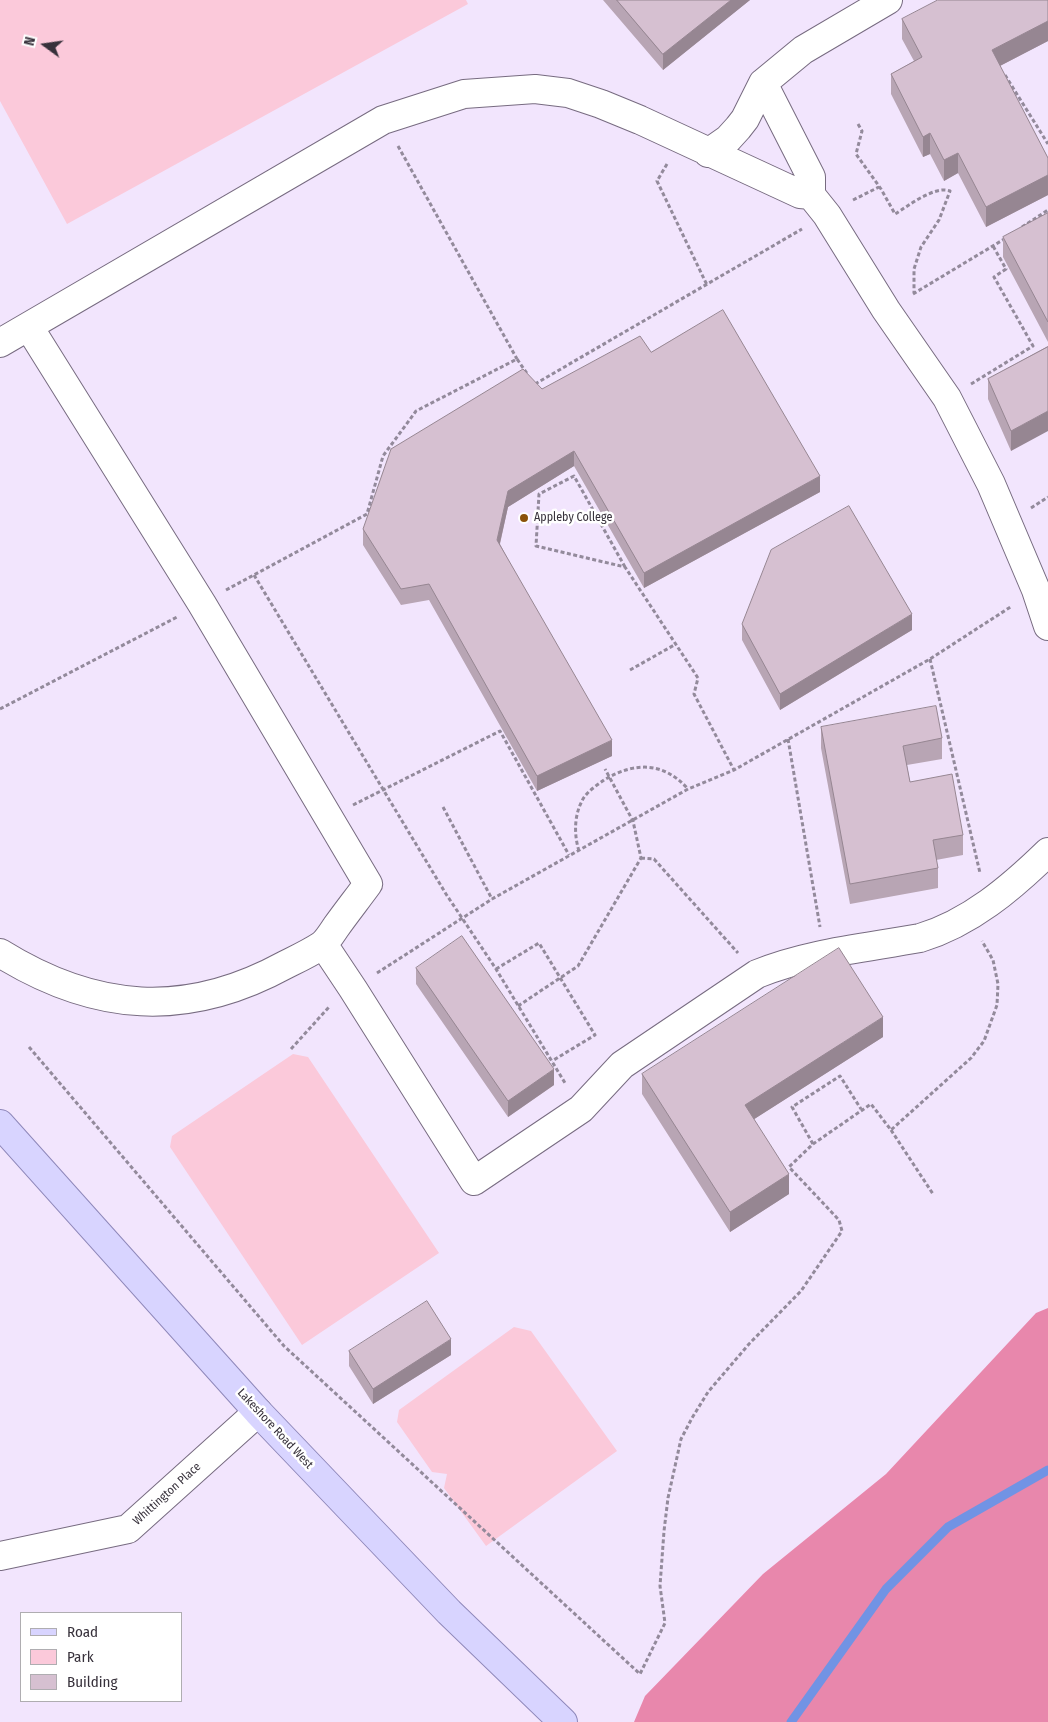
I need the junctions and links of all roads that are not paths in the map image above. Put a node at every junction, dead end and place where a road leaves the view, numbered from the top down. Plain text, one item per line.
1 (888, 0) edge
2 (763, 83) junction
3 (708, 153) junction
4 (819, 205) junction
5 (29, 327) junction
6 (0, 343) edge
7 (1048, 626) edge
8 (1048, 852) edge
9 (323, 944) junction
10 (0, 953) edge
11 (0, 1124) edge
12 (258, 1412) junction
13 (0, 1556) edge
14 (563, 1722) edge

1 - 2 street
2 - 3 street
2 - 4 street
3 - 4 street
3 - 5 street
4 - 7 street
5 - 6 street
5 - 9 street
8 - 9 street
9 - 10 street
11 - 12 main road, Lakeshore Road West
12 - 13 street, Whittington Place
12 - 14 main road, Lakeshore Road West

